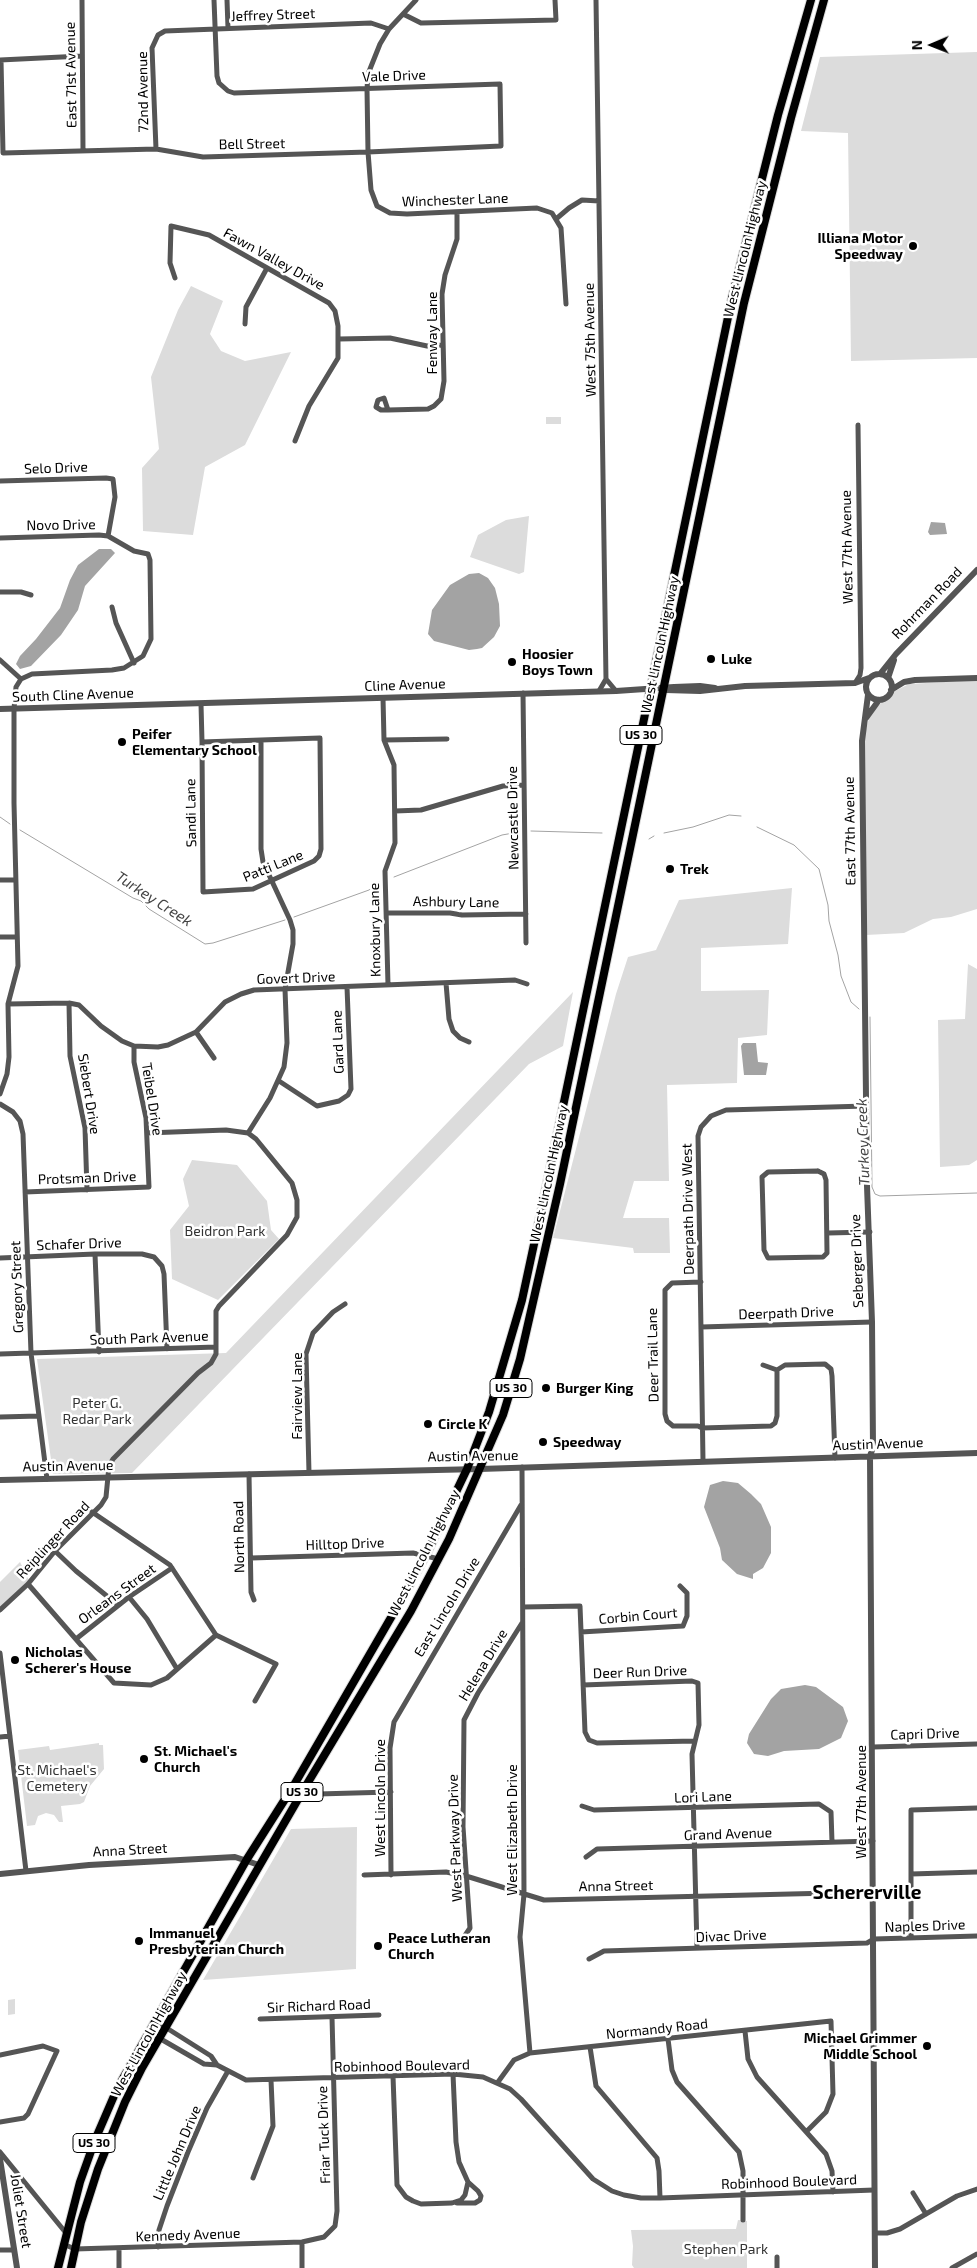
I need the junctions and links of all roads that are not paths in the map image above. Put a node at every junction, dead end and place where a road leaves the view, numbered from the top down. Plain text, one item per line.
1 (82, 0) edge
2 (214, 0) edge
3 (227, 0) edge
4 (416, 0) edge
5 (555, 0) edge
6 (596, 0) edge
7 (811, 0) edge
8 (824, 0) edge
9 (403, 14) junction
10 (215, 28) junction
11 (228, 28) junction
12 (389, 29) junction
13 (158, 36) joint
14 (82, 56) junction
15 (1, 60) edge
16 (366, 89) junction
17 (501, 146) joint
18 (156, 149) junction
19 (83, 150) junction
20 (368, 152) junction
21 (599, 200) junction
22 (457, 212) junction
23 (556, 219) junction
24 (267, 268) junction
25 (175, 278) dead end
26 (566, 304) dead end
27 (245, 324) dead end
28 (338, 339) junction
29 (443, 346) junction
30 (388, 410) dead end
31 (858, 425) dead end
32 (295, 441) dead end
33 (0, 481) edge
34 (108, 536) junction
35 (0, 538) edge
36 (977, 570) edge
37 (0, 592) edge
38 (32, 595) dead end
39 (112, 607) dead end
40 (896, 654) junction
41 (0, 660) edge
42 (134, 663) junction
43 (861, 668) junction
44 (880, 674) junction
45 (869, 678) junction
46 (888, 678) junction
47 (977, 678) edge
48 (21, 679) junction
49 (606, 679) junction
50 (855, 682) junction
51 (904, 682) junction
52 (650, 689) junction
53 (663, 689) junction
54 (891, 690) junction
55 (599, 691) junction
56 (616, 691) junction
57 (524, 693) junction
58 (867, 694) junction
59 (383, 698) junction
60 (878, 700) junction
61 (202, 704) junction
62 (148, 705) joint
63 (0, 709) edge
64 (14, 709) junction
65 (865, 718) junction
66 (447, 739) dead end
67 (261, 740) junction
68 (384, 740) junction
69 (202, 742) junction
70 (524, 785) junction
71 (395, 812) junction
72 (0, 880) edge
73 (15, 880) junction
74 (271, 881) junction
75 (203, 892) joint
76 (387, 913) junction
77 (526, 914) junction
78 (16, 937) junction
79 (0, 938) edge
80 (526, 943) dead end
81 (864, 944) joint
82 (446, 983) junction
83 (527, 984) dead end
84 (388, 985) junction
85 (347, 987) junction
86 (285, 989) junction
87 (69, 1003) junction
88 (8, 1004) junction
89 (196, 1032) junction
90 (469, 1042) dead end
91 (134, 1046) junction
92 (214, 1058) dead end
93 (279, 1081) junction
94 (0, 1094) edge
95 (0, 1104) edge
96 (866, 1106) junction
97 (147, 1133) junction
98 (248, 1133) junction
99 (149, 1187) joint
100 (87, 1190) junction
101 (25, 1192) junction
102 (870, 1232) junction
103 (828, 1233) junction
104 (95, 1254) junction
105 (27, 1257) junction
106 (0, 1258) edge
107 (700, 1282) junction
108 (345, 1304) dead end
109 (872, 1322) junction
110 (701, 1327) junction
111 (216, 1348) junction
112 (167, 1349) junction
113 (99, 1352) junction
114 (31, 1353) junction
115 (0, 1354) edge
116 (763, 1365) dead end
117 (777, 1370) junction
118 (39, 1416) junction
119 (0, 1417) edge
120 (702, 1428) junction
121 (977, 1453) edge
122 (870, 1456) junction
123 (835, 1458) junction
124 (703, 1461) junction
125 (522, 1467) junction
126 (467, 1469) junction
127 (480, 1469) junction
128 (309, 1473) junction
129 (249, 1474) junction
130 (108, 1478) junction
131 (47, 1479) junction
132 (0, 1480) edge
133 (521, 1504) junction
134 (92, 1512) junction
135 (55, 1551) junction
136 (426, 1554) junction
137 (250, 1558) junction
138 (439, 1559) junction
139 (172, 1568) junction
140 (28, 1584) junction
141 (680, 1586) dead end
142 (129, 1596) junction
143 (254, 1600) dead end
144 (118, 1605) junction
145 (523, 1607) junction
146 (0, 1610) edge
147 (522, 1623) junction
148 (581, 1632) junction
149 (216, 1635) junction
150 (76, 1639) junction
151 (0, 1653) edge
152 (0, 1661) edge
153 (177, 1669) junction
154 (583, 1685) junction
155 (255, 1701) dead end
156 (464, 1720) joint
157 (394, 1722) joint
158 (10, 1736) junction
159 (0, 1737) edge
160 (695, 1741) junction
161 (977, 1744) edge
162 (873, 1747) junction
163 (294, 1785) junction
164 (304, 1789) junction
165 (391, 1792) junction
166 (582, 1806) dead end
167 (694, 1808) junction
168 (977, 1808) edge
169 (873, 1841) junction
170 (832, 1842) junction
171 (694, 1846) junction
172 (586, 1857) dead end
173 (247, 1859) junction
174 (260, 1865) junction
175 (26, 1871) junction
176 (977, 1872) edge
177 (0, 1874) edge
178 (911, 1874) junction
179 (364, 1875) dead end
180 (391, 1875) junction
181 (466, 1876) junction
182 (873, 1892) junction
183 (524, 1894) junction
184 (696, 1897) junction
185 (977, 1936) edge
186 (912, 1938) junction
187 (874, 1939) junction
188 (447, 1940) dead end
189 (697, 1948) junction
190 (589, 1959) dead end
191 (379, 2015) dead end
192 (332, 2017) junction
193 (260, 2019) dead end
194 (165, 2026) junction
195 (151, 2027) junction
196 (745, 2031) junction
197 (158, 2038) junction
198 (668, 2039) junction
199 (590, 2047) junction
200 (530, 2053) junction
201 (0, 2055) edge
202 (216, 2065) junction
203 (228, 2071) junction
204 (453, 2074) junction
205 (393, 2076) junction
206 (333, 2079) junction
207 (272, 2080) junction
208 (498, 2082) junction
209 (0, 2122) edge
210 (807, 2131) junction
211 (0, 2152) edge
212 (0, 2159) edge
213 (253, 2178) dead end
214 (468, 2182) junction
215 (2, 2188) edge
216 (977, 2189) edge
217 (874, 2190) junction
218 (833, 2192) junction
219 (913, 2193) dead end
220 (744, 2195) junction
221 (660, 2198) junction
222 (452, 2203) junction
223 (926, 2214) junction
224 (743, 2220) dead end
225 (66, 2233) junction
226 (875, 2233) junction
227 (314, 2240) joint
228 (302, 2242) junction
229 (63, 2244) junction
230 (158, 2247) junction
231 (119, 2248) junction
232 (0, 2250) edge
233 (14, 2250) junction
234 (75, 2250) junction
235 (977, 2254) edge
236 (777, 2256) dead end
237 (964, 2261) junction
238 (17, 2268) edge
239 (58, 2268) edge
240 (71, 2268) edge
241 (119, 2268) edge
242 (302, 2268) edge
243 (777, 2268) edge
244 (875, 2268) edge
245 (952, 2268) edge
246 (967, 2268) edge

1 - 14 street, East 71st Avenue
2 - 10 street
3 - 11 street
4 - 9 street, Winchester Lane
5 - 9 street
6 - 21 street, West 75th Avenue
7 - 52 main road, West Lincoln Highway / US 30
8 - 53 main road, West Lincoln Highway / US 30
9 - 12 street, Winchester Lane
10 - 11 street, Jeffrey Street
10 - 13 street, Jeffrey Street
10 - 16 street, Vale Drive
11 - 12 street, Jeffrey Street
12 - 16 street, Winchester Lane
13 - 18 street, 72nd Avenue
14 - 15 street
14 - 19 street, East 71st Avenue
15 - 19 street, Bell Street
16 - 17 street, Vale Drive
16 - 20 street, Winchester Lane
17 - 20 street, Bell Street
18 - 19 street, Bell Street
18 - 20 street, Bell Street
20 - 22 street, Winchester Lane
21 - 23 street
21 - 49 street, West 75th Avenue
22 - 23 street, Winchester Lane
22 - 29 street, Fenway Lane
23 - 26 street
24 - 25 street, Fawn Valley Drive
24 - 27 street
24 - 28 street, Fawn Valley Drive
28 - 29 street
28 - 32 street, Fawn Valley Drive
29 - 30 street, Fenway Lane
31 - 43 street, West 77th Avenue
33 - 34 street, Selo Drive
34 - 35 street, Novo Drive
34 - 42 street, Novo Drive
36 - 40 street, Rohrman Road
37 - 38 street
39 - 42 street
40 - 44 street, Rohrman Road
40 - 46 street, Rohrman Road
41 - 48 street
42 - 48 street
43 - 45 street
43 - 50 street, West 77th Avenue
44 - 45 street
44 - 46 street
45 - 50 street, Cline Avenue
45 - 58 street
46 - 51 street
46 - 54 street
47 - 51 street
48 - 64 street
49 - 55 street
49 - 56 street
50 - 53 street, Cline Avenue
50 - 58 street
51 - 54 street
52 - 53 street, Cline Avenue
52 - 56 street, Cline Avenue
52 - 126 main road, West Lincoln Highway / US 30
53 - 127 main road, West Lincoln Highway / US 30
54 - 60 street
55 - 56 street, Cline Avenue
55 - 57 street, Cline Avenue
57 - 59 street, Cline Avenue
57 - 70 street, Newcastle Drive
58 - 60 street
58 - 65 street, East 77th Avenue
59 - 61 street, Cline Avenue
59 - 68 street, Knoxbury Lane
60 - 65 street, East 77th Avenue
61 - 62 street, Cline Avenue
61 - 69 street, Sandi Lane
62 - 64 street, South Cline Avenue
63 - 64 street, South Cline Avenue
64 - 73 street
65 - 81 street, East 77th Avenue
66 - 68 street
67 - 69 street
67 - 74 street
67 - 74 street, Patti Lane
68 - 71 street, Knoxbury Lane
69 - 75 street, Sandi Lane
70 - 71 street
70 - 77 street, Newcastle Drive
71 - 76 street, Knoxbury Lane
72 - 73 street
73 - 78 street
74 - 75 street, Patti Lane
74 - 86 street
76 - 77 street, Ashbury Lane
76 - 84 street, Knoxbury Lane
77 - 80 street, Newcastle Drive
78 - 79 street
78 - 88 street
81 - 96 street, Seberger Drive
82 - 83 street, Govert Drive
82 - 84 street, Govert Drive
82 - 90 street
84 - 85 street, Govert Drive
85 - 86 street, Govert Drive
85 - 93 street, Gard Lane
86 - 89 street, Govert Drive
86 - 93 street
87 - 88 street
87 - 91 street, Govert Drive
87 - 100 street, Siebert Drive
88 - 94 street
89 - 91 street, Govert Drive
89 - 92 street
91 - 97 street, Teibel Drive
93 - 98 street
95 - 101 street, Gregory Street
96 - 102 street, Seberger Drive
96 - 107 street, Deerpath Drive West
97 - 98 street
97 - 99 street, Teibel Drive
98 - 111 street, South Park Avenue
99 - 100 street, Protsman Drive
100 - 101 street, Protsman Drive
101 - 105 street, Gregory Street
102 - 103 street
102 - 109 street, Seberger Drive
103 - 103 street
104 - 105 street, Schafer Drive
104 - 112 street, Schafer Drive
104 - 113 street
105 - 106 street, Schafer Drive
105 - 114 street, Gregory Street
107 - 110 street, Deerpath Drive West
107 - 120 street, Deer Trail Lane
108 - 128 street, Fairview Lane
109 - 110 street, Deerpath Drive
109 - 122 street, Seberger Drive
110 - 120 street, Deerpath Drive West
111 - 112 street, South Park Avenue
111 - 130 street, Reiplinger Road
112 - 113 street, South Park Avenue
113 - 114 street, South Park Avenue
114 - 115 street, South Park Avenue
114 - 118 street, Gregory Street
116 - 117 street
117 - 120 street
117 - 123 street
118 - 119 street
118 - 131 street, Gregory Street
120 - 124 street, Deerpath Drive West
121 - 122 street, Austin Avenue
122 - 123 street, Austin Avenue
122 - 162 street, West 77th Avenue
123 - 124 street, Austin Avenue
124 - 125 street, Austin Avenue
125 - 127 street, Austin Avenue
125 - 133 street, West Elizabeth Drive
126 - 127 street, Austin Avenue
126 - 128 street, Austin Avenue
126 - 136 main road, West Lincoln Highway / US 30
127 - 138 main road, West Lincoln Highway / US 30
128 - 129 street, Austin Avenue
129 - 130 street, Austin Avenue
129 - 137 street, North Road
130 - 131 street, Austin Avenue
130 - 134 street, Reiplinger Road
131 - 132 street, Austin Avenue
133 - 145 street, West Elizabeth Drive
133 - 157 street, East Lincoln Drive
134 - 135 street, Reiplinger Road
134 - 139 street
135 - 140 street, Reiplinger Road
135 - 144 street
136 - 137 street, Hilltop Drive
136 - 138 street, Hilltop Drive
136 - 163 main road, West Lincoln Highway / US 30
137 - 143 street, North Road
138 - 164 main road, West Lincoln Highway / US 30
139 - 142 street, Orleans Street
139 - 149 street
140 - 146 street, Reiplinger Road
140 - 150 street
141 - 148 street, Corbin Court
142 - 144 street, Orleans Street
142 - 153 street
144 - 150 street, Orleans Street
145 - 147 street, West Elizabeth Drive
145 - 148 street
147 - 156 street, Helena Drive
147 - 183 street, West Elizabeth Drive
148 - 154 street
149 - 153 street
149 - 155 street
150 - 153 street
151 - 152 street
152 - 158 street
154 - 160 street
154 - 160 street, Deer Run Drive
156 - 181 street, West Parkway Drive
157 - 165 street, West Lincoln Drive
158 - 159 street
158 - 175 street
160 - 167 street
161 - 162 street, Capri Drive
162 - 169 street, West 77th Avenue
163 - 164 street
163 - 173 main road, West Lincoln Highway / US 30
164 - 165 street
164 - 174 main road, West Lincoln Highway / US 30
165 - 180 street, West Lincoln Drive
166 - 167 street, Lori Lane
167 - 170 street, Lori Lane
167 - 171 street
168 - 178 street
169 - 170 street, Grand Avenue
169 - 182 street, West 77th Avenue
170 - 171 street, Grand Avenue
171 - 172 street, Grand Avenue
171 - 184 street
173 - 174 street, Anna Street
173 - 175 street, Anna Street
173 - 195 main road, West Lincoln Highway / US 30
174 - 194 main road, West Lincoln Highway / US 30
175 - 177 street, Anna Street
176 - 178 street
178 - 186 street
179 - 180 street, Anna Street
180 - 181 street, Anna Street
181 - 183 street, Anna Street
181 - 188 street, West Parkway Drive
182 - 184 street, Anna Street
182 - 187 street, West 77th Avenue
183 - 184 street, Anna Street
183 - 200 street, West Elizabeth Drive
184 - 189 street
185 - 186 street, Naples Drive
186 - 187 street, Naples Drive
187 - 189 street, Divac Drive
187 - 217 street, West 77th Avenue
189 - 190 street, Divac Drive
191 - 192 street, Sir Richard Road
192 - 193 street, Sir Richard Road
192 - 206 street, Friar Tuck Drive
194 - 195 street
194 - 197 main road, West Lincoln Highway / US 30
194 - 202 street, Robinhood Boulevard
195 - 197 street, Robinhood Boulevard
195 - 225 main road, West Lincoln Highway / US 30
196 - 198 street, Normandy Road
196 - 210 street
196 - 210 street, Normandy Road
197 - 202 street, Robinhood Boulevard
197 - 234 main road, West Lincoln Highway / US 30
198 - 199 street, Normandy Road
198 - 220 street
199 - 200 street, Normandy Road
199 - 221 street
200 - 208 street, Normandy Road
201 - 209 street
202 - 203 street, Robinhood Boulevard
203 - 207 street, Robinhood Boulevard
203 - 230 street, Little John Drive
204 - 205 street, Robinhood Boulevard
204 - 208 street, Robinhood Boulevard
204 - 214 street
205 - 206 street, Robinhood Boulevard
205 - 222 street
206 - 207 street, Robinhood Boulevard
206 - 227 street, Friar Tuck Drive
207 - 213 street
208 - 221 street, Robinhood Boulevard
210 - 218 street
211 - 225 street
212 - 215 street, Joliet Street
214 - 222 street
214 - 222 street
215 - 233 street, Joliet Street
216 - 223 street
217 - 218 street, Robinhood Boulevard
217 - 226 street, West 77th Avenue
218 - 220 street, Robinhood Boulevard
219 - 223 street
220 - 221 street, Robinhood Boulevard
220 - 224 street
223 - 226 street
225 - 229 main road, West Lincoln Highway / US 30
226 - 244 street, West 77th Avenue
227 - 228 street, Kennedy Avenue
228 - 230 street, Kennedy Avenue
228 - 242 street
229 - 234 street, Kennedy Avenue
229 - 239 main road, West Lincoln Highway / US 30
230 - 231 street, Kennedy Avenue
231 - 234 street, Kennedy Avenue
231 - 241 street
232 - 233 street
233 - 238 street, Joliet Street
234 - 240 main road, West Lincoln Highway / US 30
235 - 237 street
236 - 243 street
237 - 245 street
237 - 246 street

